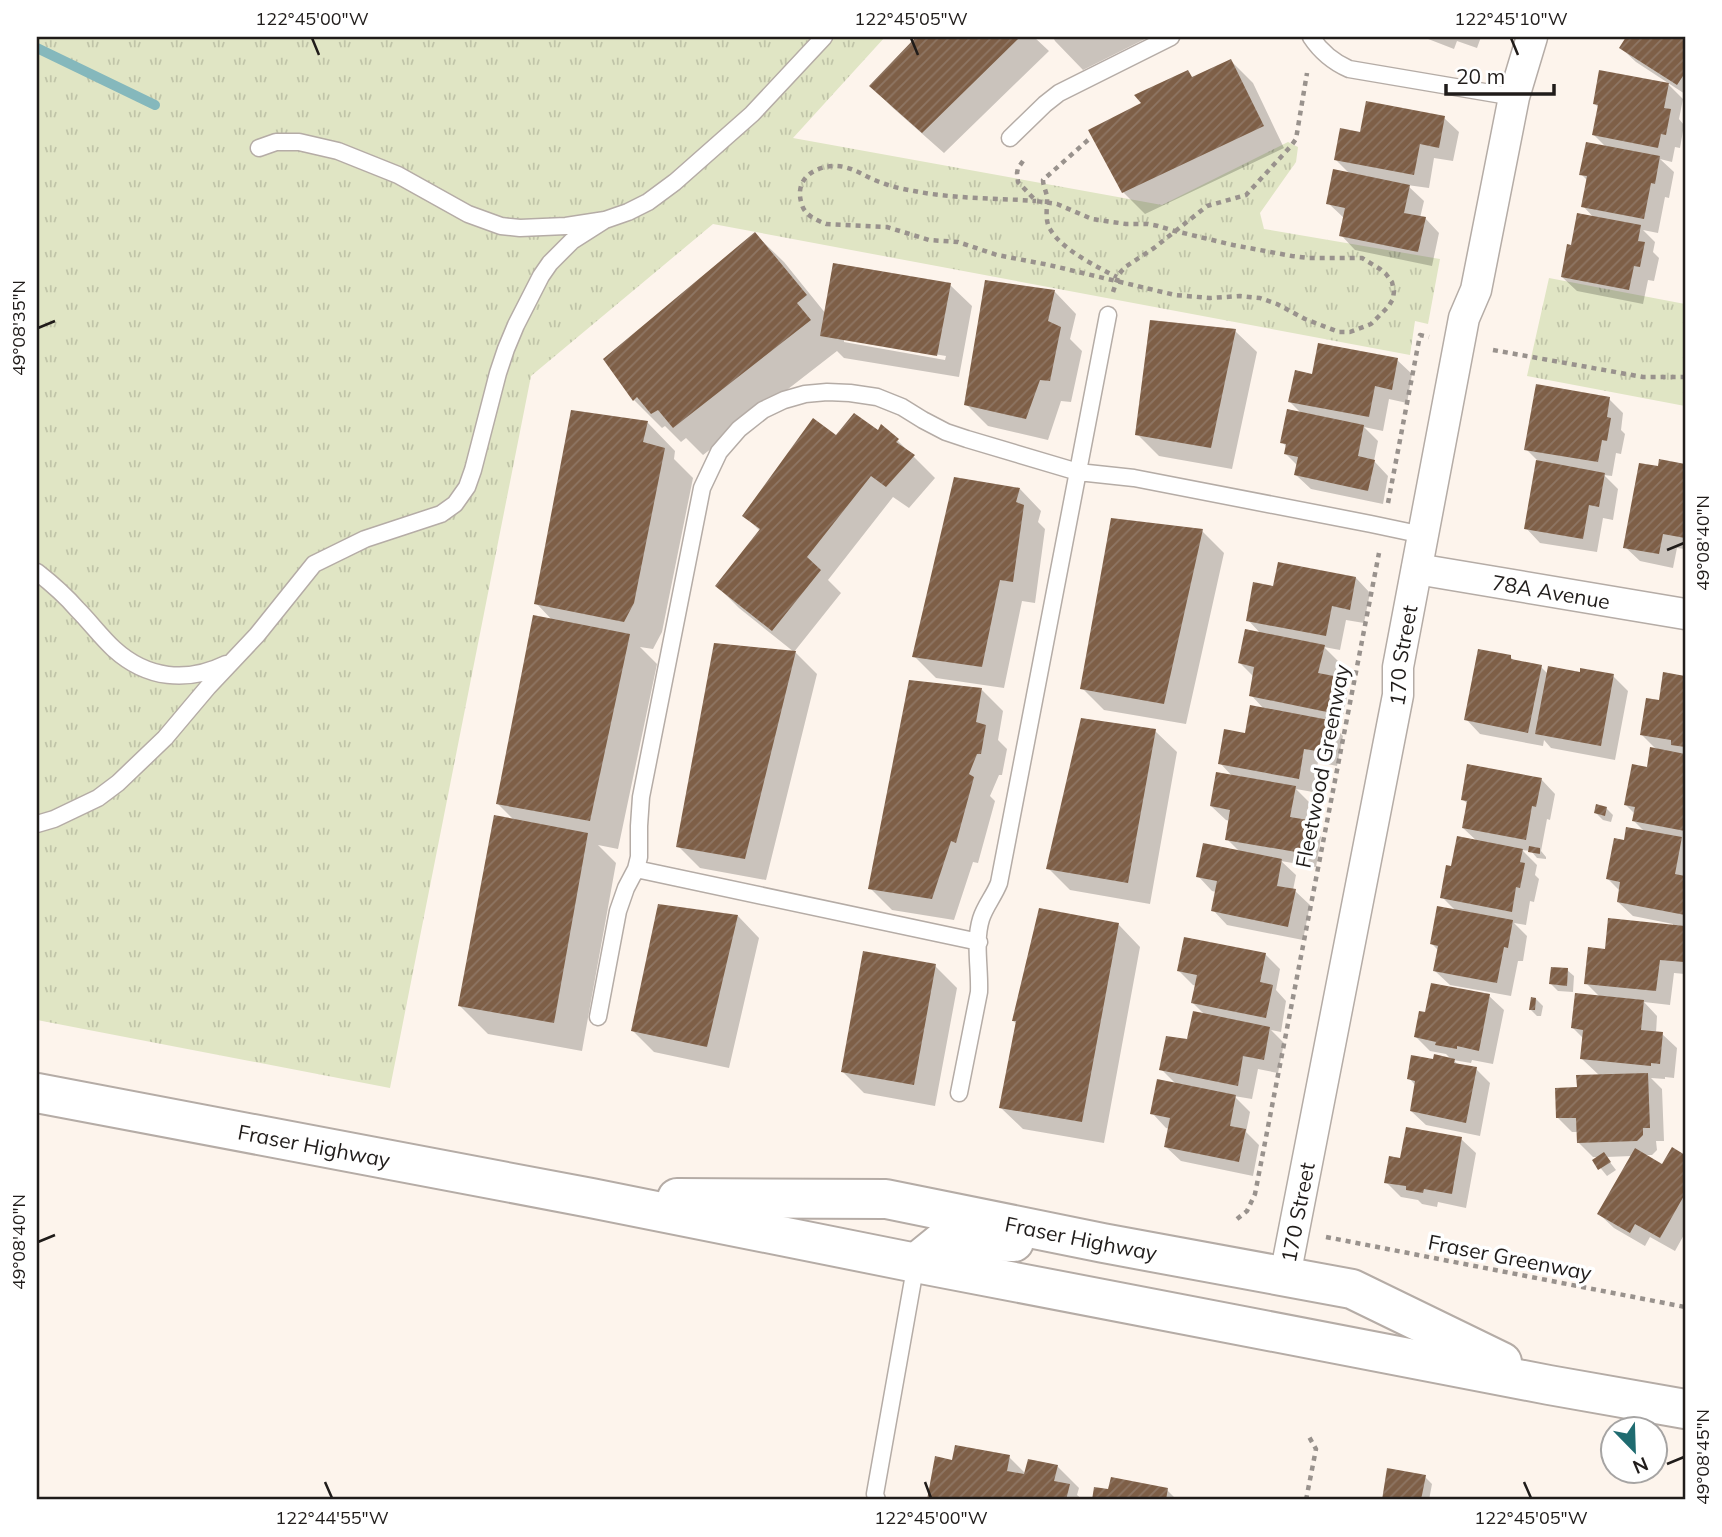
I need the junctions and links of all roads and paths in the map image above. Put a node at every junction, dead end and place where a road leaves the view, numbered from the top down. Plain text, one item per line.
1 (824, 37) edge
2 (1171, 37) edge
3 (1311, 37) edge
4 (1532, 37) edge
5 (1514, 97) junction
6 (1010, 138) dead end
7 (1088, 140) dead end
8 (259, 148) dead end
9 (1025, 159) dead end
10 (1036, 201) junction
11 (1048, 202) junction
12 (605, 220) junction
13 (1175, 231) junction
14 (1116, 279) junction
15 (1108, 315) joint
16 (1431, 337) dead end
17 (1492, 349) dead end
18 (1685, 377) edge
19 (1078, 472) junction
20 (1384, 526) junction
21 (1423, 535) junction
22 (1417, 569) junction
23 (37, 572) edge
24 (1685, 614) edge
25 (234, 660) junction
26 (37, 824) edge
27 (636, 869) junction
28 (979, 942) junction
29 (598, 1017) dead end
30 (37, 1093) edge
31 (959, 1093) dead end
32 (591, 1198) junction
33 (1237, 1219) dead end
34 (1329, 1237) dead end
35 (1103, 1243) junction
36 (916, 1263) junction
37 (1285, 1276) junction
38 (1685, 1307) edge
39 (1549, 1385) junction
40 (1685, 1409) edge
41 (1308, 1435) dead end
42 (877, 1500) edge
43 (1306, 1500) edge

1 - 12 lane
2 - 6 lane
3 - 5 lane
3 - 13 path
4 - 5 street, 170 Street
5 - 21 street, 170 Street
7 - 11 path
8 - 12 lane
9 - 10 path
10 - 11 path
10 - 14 path
11 - 13 path
11 - 14 path
12 - 25 lane
13 - 14 path
13 - 14 path
14 - 15 path
15 - 19 lane
16 - 20 path, Fleetwood Greenway
17 - 18 path
19 - 20 lane
19 - 27 lane
19 - 28 lane
20 - 21 lane
20 - 33 path, Fleetwood Greenway
21 - 22 street, 170 Street
22 - 24 street, 78A Avenue
22 - 37 street, 170 Street
23 - 25 lane
25 - 26 lane
27 - 28 lane
27 - 29 lane
28 - 31 lane
30 - 32 main road, Fraser Highway
32 - 35 main road, Fraser Highway
32 - 36 main road, Fraser Highway
34 - 38 path, Fraser Greenway
35 - 36 main road
35 - 37 main road, Fraser Highway
36 - 39 main road, Fraser Highway
36 - 42 lane
37 - 39 main road, Fraser Highway
39 - 40 main road, Fraser Highway
41 - 43 path

